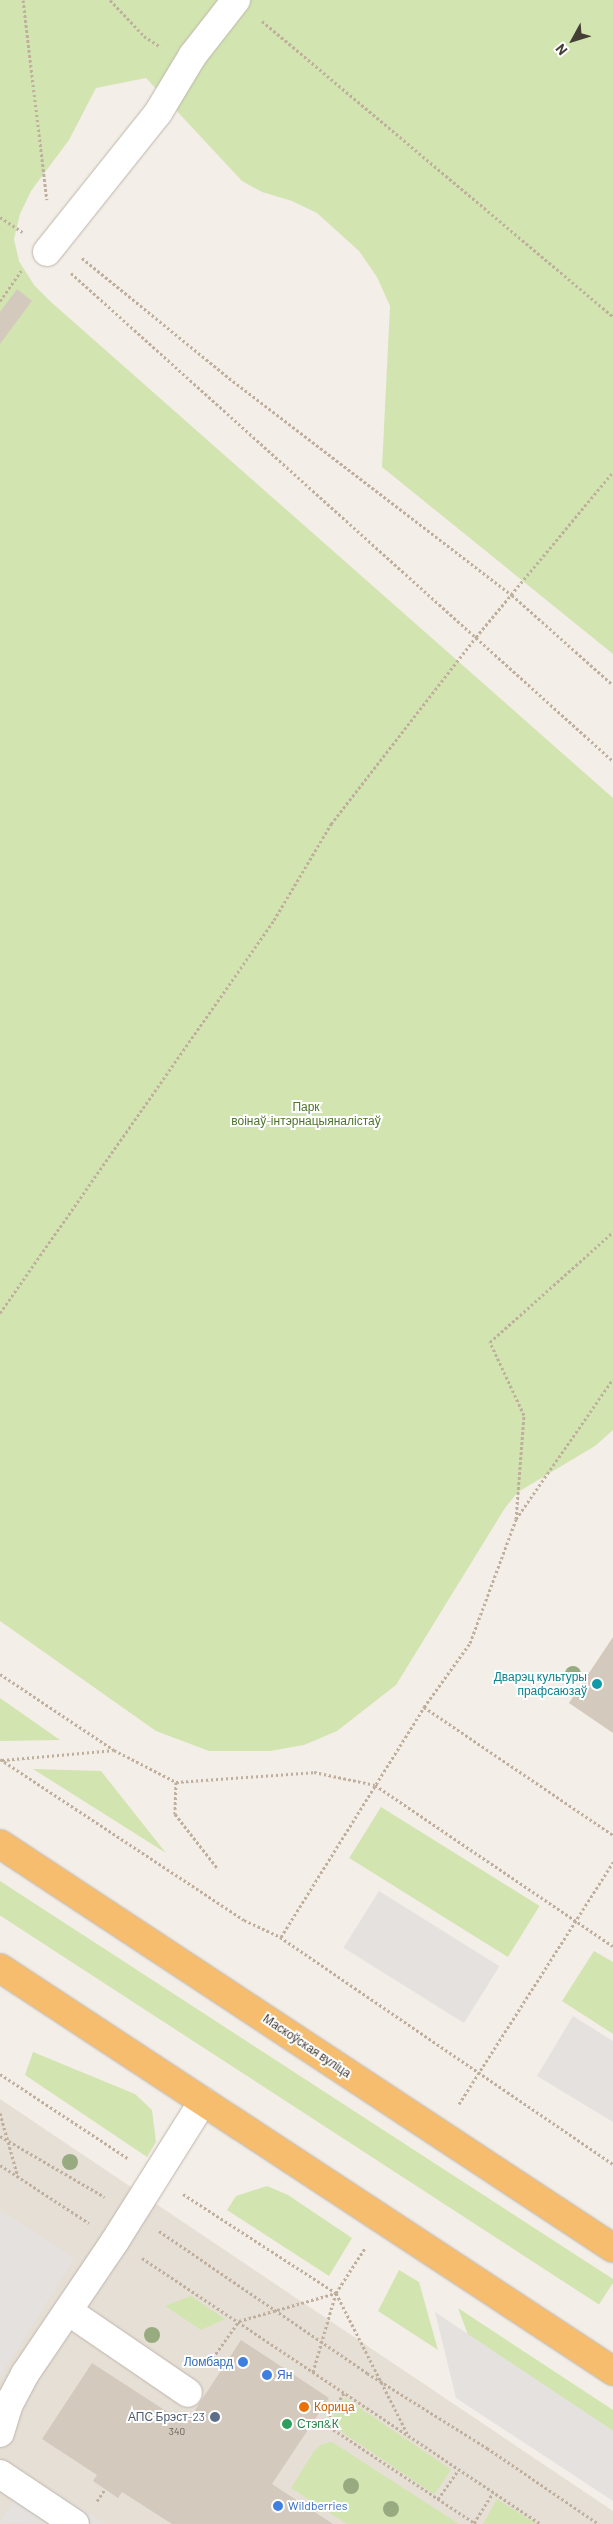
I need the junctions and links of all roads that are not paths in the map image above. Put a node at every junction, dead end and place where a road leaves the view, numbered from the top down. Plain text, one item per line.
1 (236, 0) edge
2 (53, 245) road end
3 (0, 1844) edge
4 (0, 1968) edge
5 (203, 2101) junction
6 (613, 2248) edge
7 (68, 2312) junction
8 (613, 2371) edge
9 (188, 2393) road end
10 (0, 2433) edge
11 (0, 2474) edge
12 (85, 2515) edge

1 - 2 lane
3 - 6 highway, Маскоўская вуліца
4 - 5 highway
5 - 7 lane
5 - 8 highway
7 - 9 lane
7 - 10 lane
11 - 12 lane

